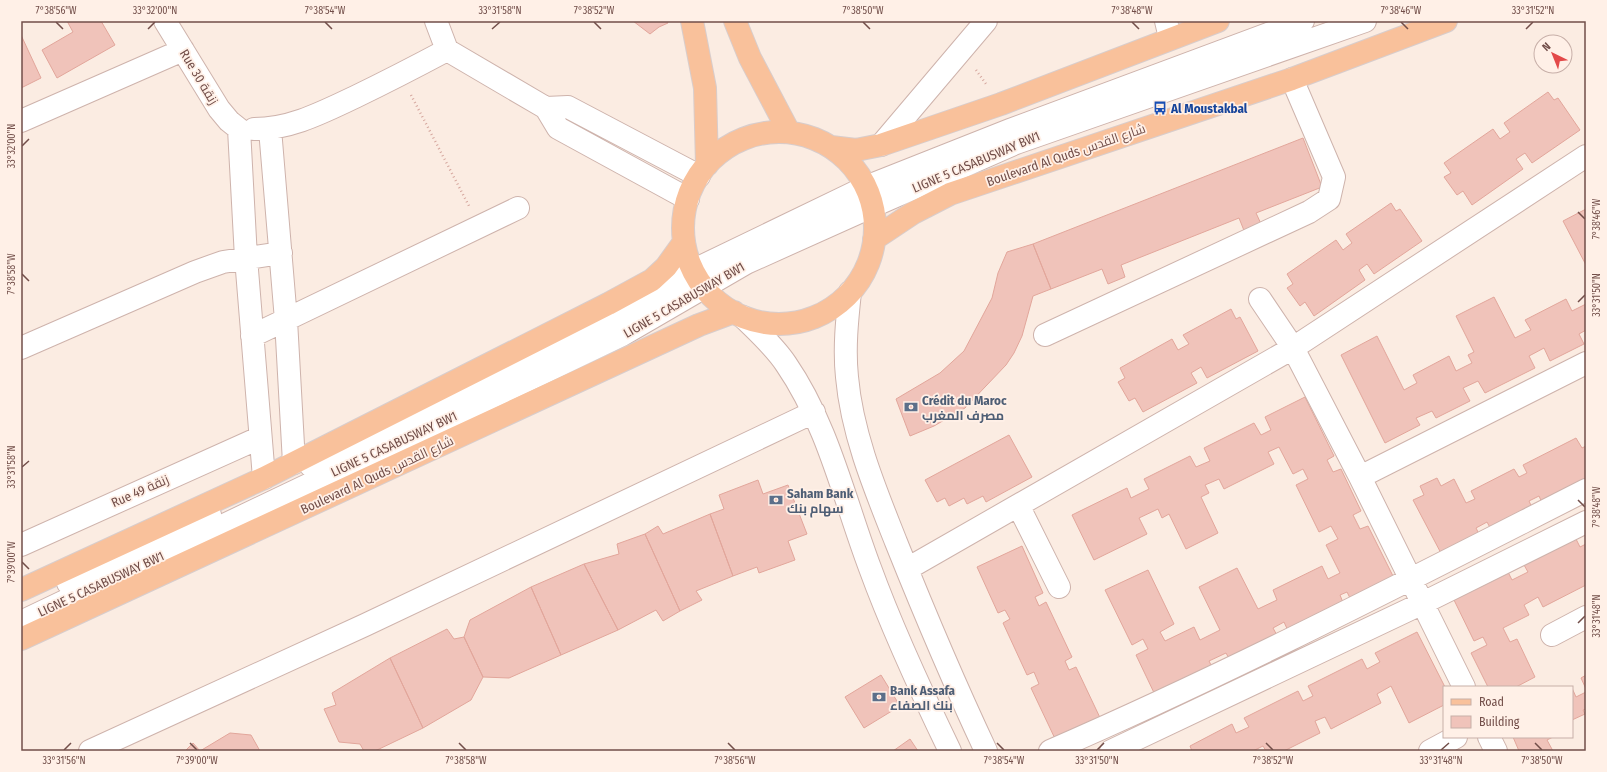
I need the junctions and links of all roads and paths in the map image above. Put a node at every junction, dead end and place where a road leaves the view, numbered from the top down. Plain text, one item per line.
1 (165, 21) edge
2 (436, 21) edge
3 (692, 21) edge
4 (735, 21) edge
5 (986, 21) edge
6 (1218, 21) edge
7 (1303, 21) edge
8 (1365, 21) edge
9 (1446, 21) edge
10 (1168, 30) edge
11 (183, 50) junction
12 (447, 50) junction
13 (401, 75) junction
14 (1292, 79) junction
15 (546, 108) junction
16 (21, 121) edge
17 (239, 129) junction
18 (270, 129) junction
19 (789, 132) junction
20 (881, 145) junction
21 (831, 147) junction
22 (1586, 156) edge
23 (703, 170) junction
24 (869, 196) junction
25 (688, 199) junction
26 (518, 208) dead end
27 (479, 226) junction
28 (874, 239) junction
29 (684, 242) junction
30 (281, 253) junction
31 (246, 258) junction
32 (694, 270) junction
33 (705, 289) junction
34 (850, 292) junction
35 (1260, 299) dead end
36 (739, 315) junction
37 (286, 320) junction
38 (1045, 335) dead end
39 (252, 336) junction
40 (21, 348) edge
41 (1293, 348) junction
42 (1586, 363) edge
43 (814, 412) junction
44 (259, 438) junction
45 (294, 463) junction
46 (1360, 477) junction
47 (264, 478) junction
48 (1586, 490) edge
49 (1019, 507) junction
50 (1586, 522) edge
51 (21, 545) edge
52 (907, 569) junction
53 (1411, 579) junction
54 (1059, 587) dead end
55 (21, 590) edge
56 (1423, 603) junction
57 (21, 605) edge
58 (1586, 617) edge
59 (21, 622) edge
60 (1552, 635) dead end
61 (21, 639) edge
62 (1464, 686) edge
63 (1454, 738) edge
64 (1490, 738) edge
65 (90, 751) edge
66 (950, 751) edge
67 (986, 751) edge
68 (1050, 751) edge
69 (1112, 751) edge
70 (1430, 751) edge
71 (1496, 751) edge

1 - 11 street, Rue 30 زنقة
2 - 12 street
3 - 23 main road
4 - 19 main road
5 - 20 street
6 - 10 main road
7 - 24 street, LIGNE 5 CASABUSWAY BW1
8 - 24 street, LIGNE 5 CASABUSWAY BW1
9 - 14 main road, Boulevard Al Quds شارع القدس
10 - 20 main road
11 - 16 street
11 - 17 street, Rue 30 زنقة
12 - 13 street
12 - 15 street
13 - 18 street
13 - 27 path
14 - 28 main road, Boulevard Al Quds شارع القدس
14 - 38 street
15 - 23 street
15 - 25 street
17 - 18 street
17 - 31 street
18 - 30 street
19 - 21 main road
19 - 23 main road
20 - 21 main road
21 - 24 main road
22 - 41 street
23 - 25 main road
24 - 28 main road
24 - 32 street, LIGNE 5 CASABUSWAY BW1
24 - 33 street, LIGNE 5 CASABUSWAY BW1
25 - 29 main road
26 - 27 street
27 - 37 street
28 - 34 main road
29 - 32 main road
29 - 45 main road
30 - 31 street
30 - 37 street
31 - 39 street
31 - 40 street
32 - 33 main road
32 - 57 street, LIGNE 5 CASABUSWAY BW1
33 - 36 main road
33 - 59 street, LIGNE 5 CASABUSWAY BW1
34 - 36 main road
34 - 52 street
35 - 41 street
36 - 43 street
36 - 61 main road, Boulevard Al Quds شارع القدس
37 - 39 street
37 - 45 street
39 - 44 street
41 - 46 street
41 - 49 street
42 - 46 street
43 - 65 street
43 - 66 street
44 - 47 street
44 - 51 street, Rue 49 زنقة
45 - 47 main road
46 - 53 street
47 - 55 main road
48 - 53 street
49 - 52 street
49 - 54 street
50 - 56 street
52 - 67 street
53 - 56 street
53 - 68 street
56 - 62 street
56 - 69 street
58 - 60 street
63 - 70 street
64 - 71 street

